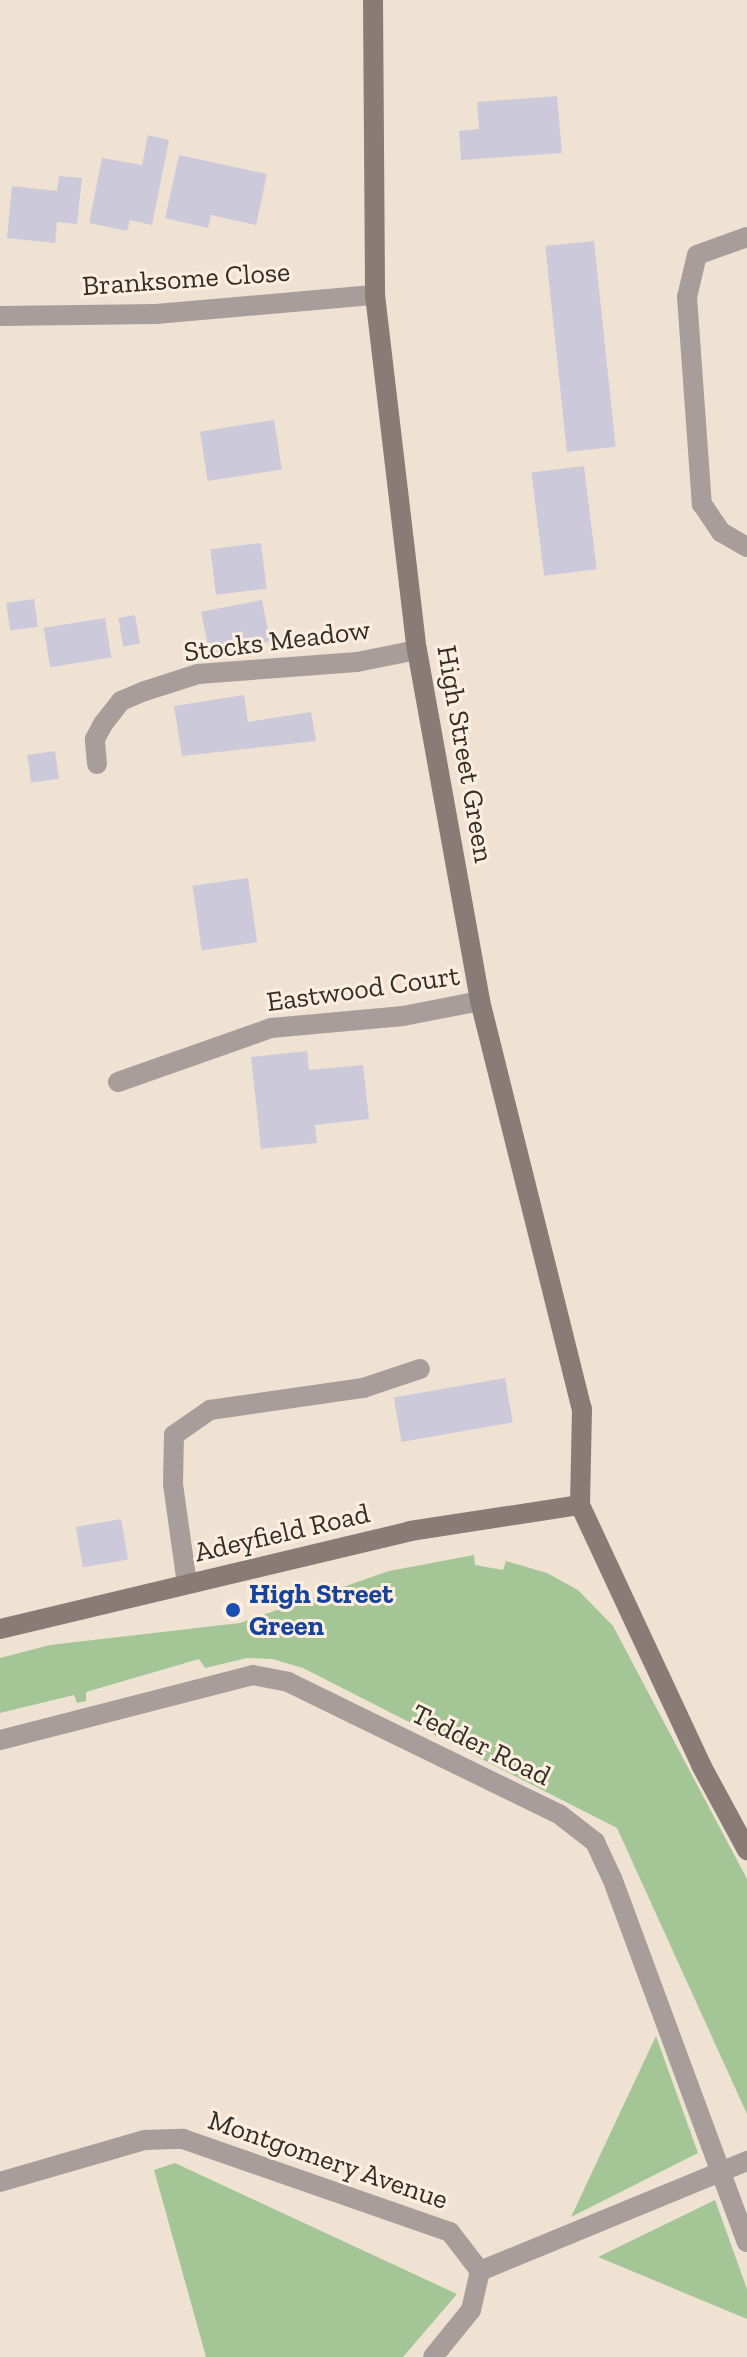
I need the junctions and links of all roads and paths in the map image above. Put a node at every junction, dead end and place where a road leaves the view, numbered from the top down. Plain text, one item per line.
1 (373, 0) edge
2 (747, 237) edge
3 (375, 295) junction
4 (0, 316) edge
5 (747, 547) edge
6 (417, 650) junction
7 (97, 764) dead end
8 (480, 1001) junction
9 (118, 1082) dead end
10 (420, 1369) dead end
11 (580, 1505) junction
12 (187, 1584) junction
13 (0, 1629) edge
14 (0, 1740) edge
15 (747, 1850) edge
16 (747, 2161) edge
17 (719, 2172) junction
18 (0, 2182) edge
19 (747, 2242) edge
20 (480, 2271) junction
21 (433, 2357) edge

1 - 3 street, High Street Green
2 - 5 street
3 - 4 street, Branksome Close
3 - 6 street, High Street Green
6 - 7 street, Stocks Meadow
6 - 8 street, High Street Green
8 - 9 street, Eastwood Court
8 - 11 street, High Street Green
10 - 12 street
11 - 12 street, Adeyfield Road
11 - 15 street
12 - 13 street, Adeyfield Road
14 - 17 street, Tedder Road
16 - 17 street
17 - 19 street, Tedder Road
17 - 20 street
18 - 20 street, Montgomery Avenue
20 - 21 street

